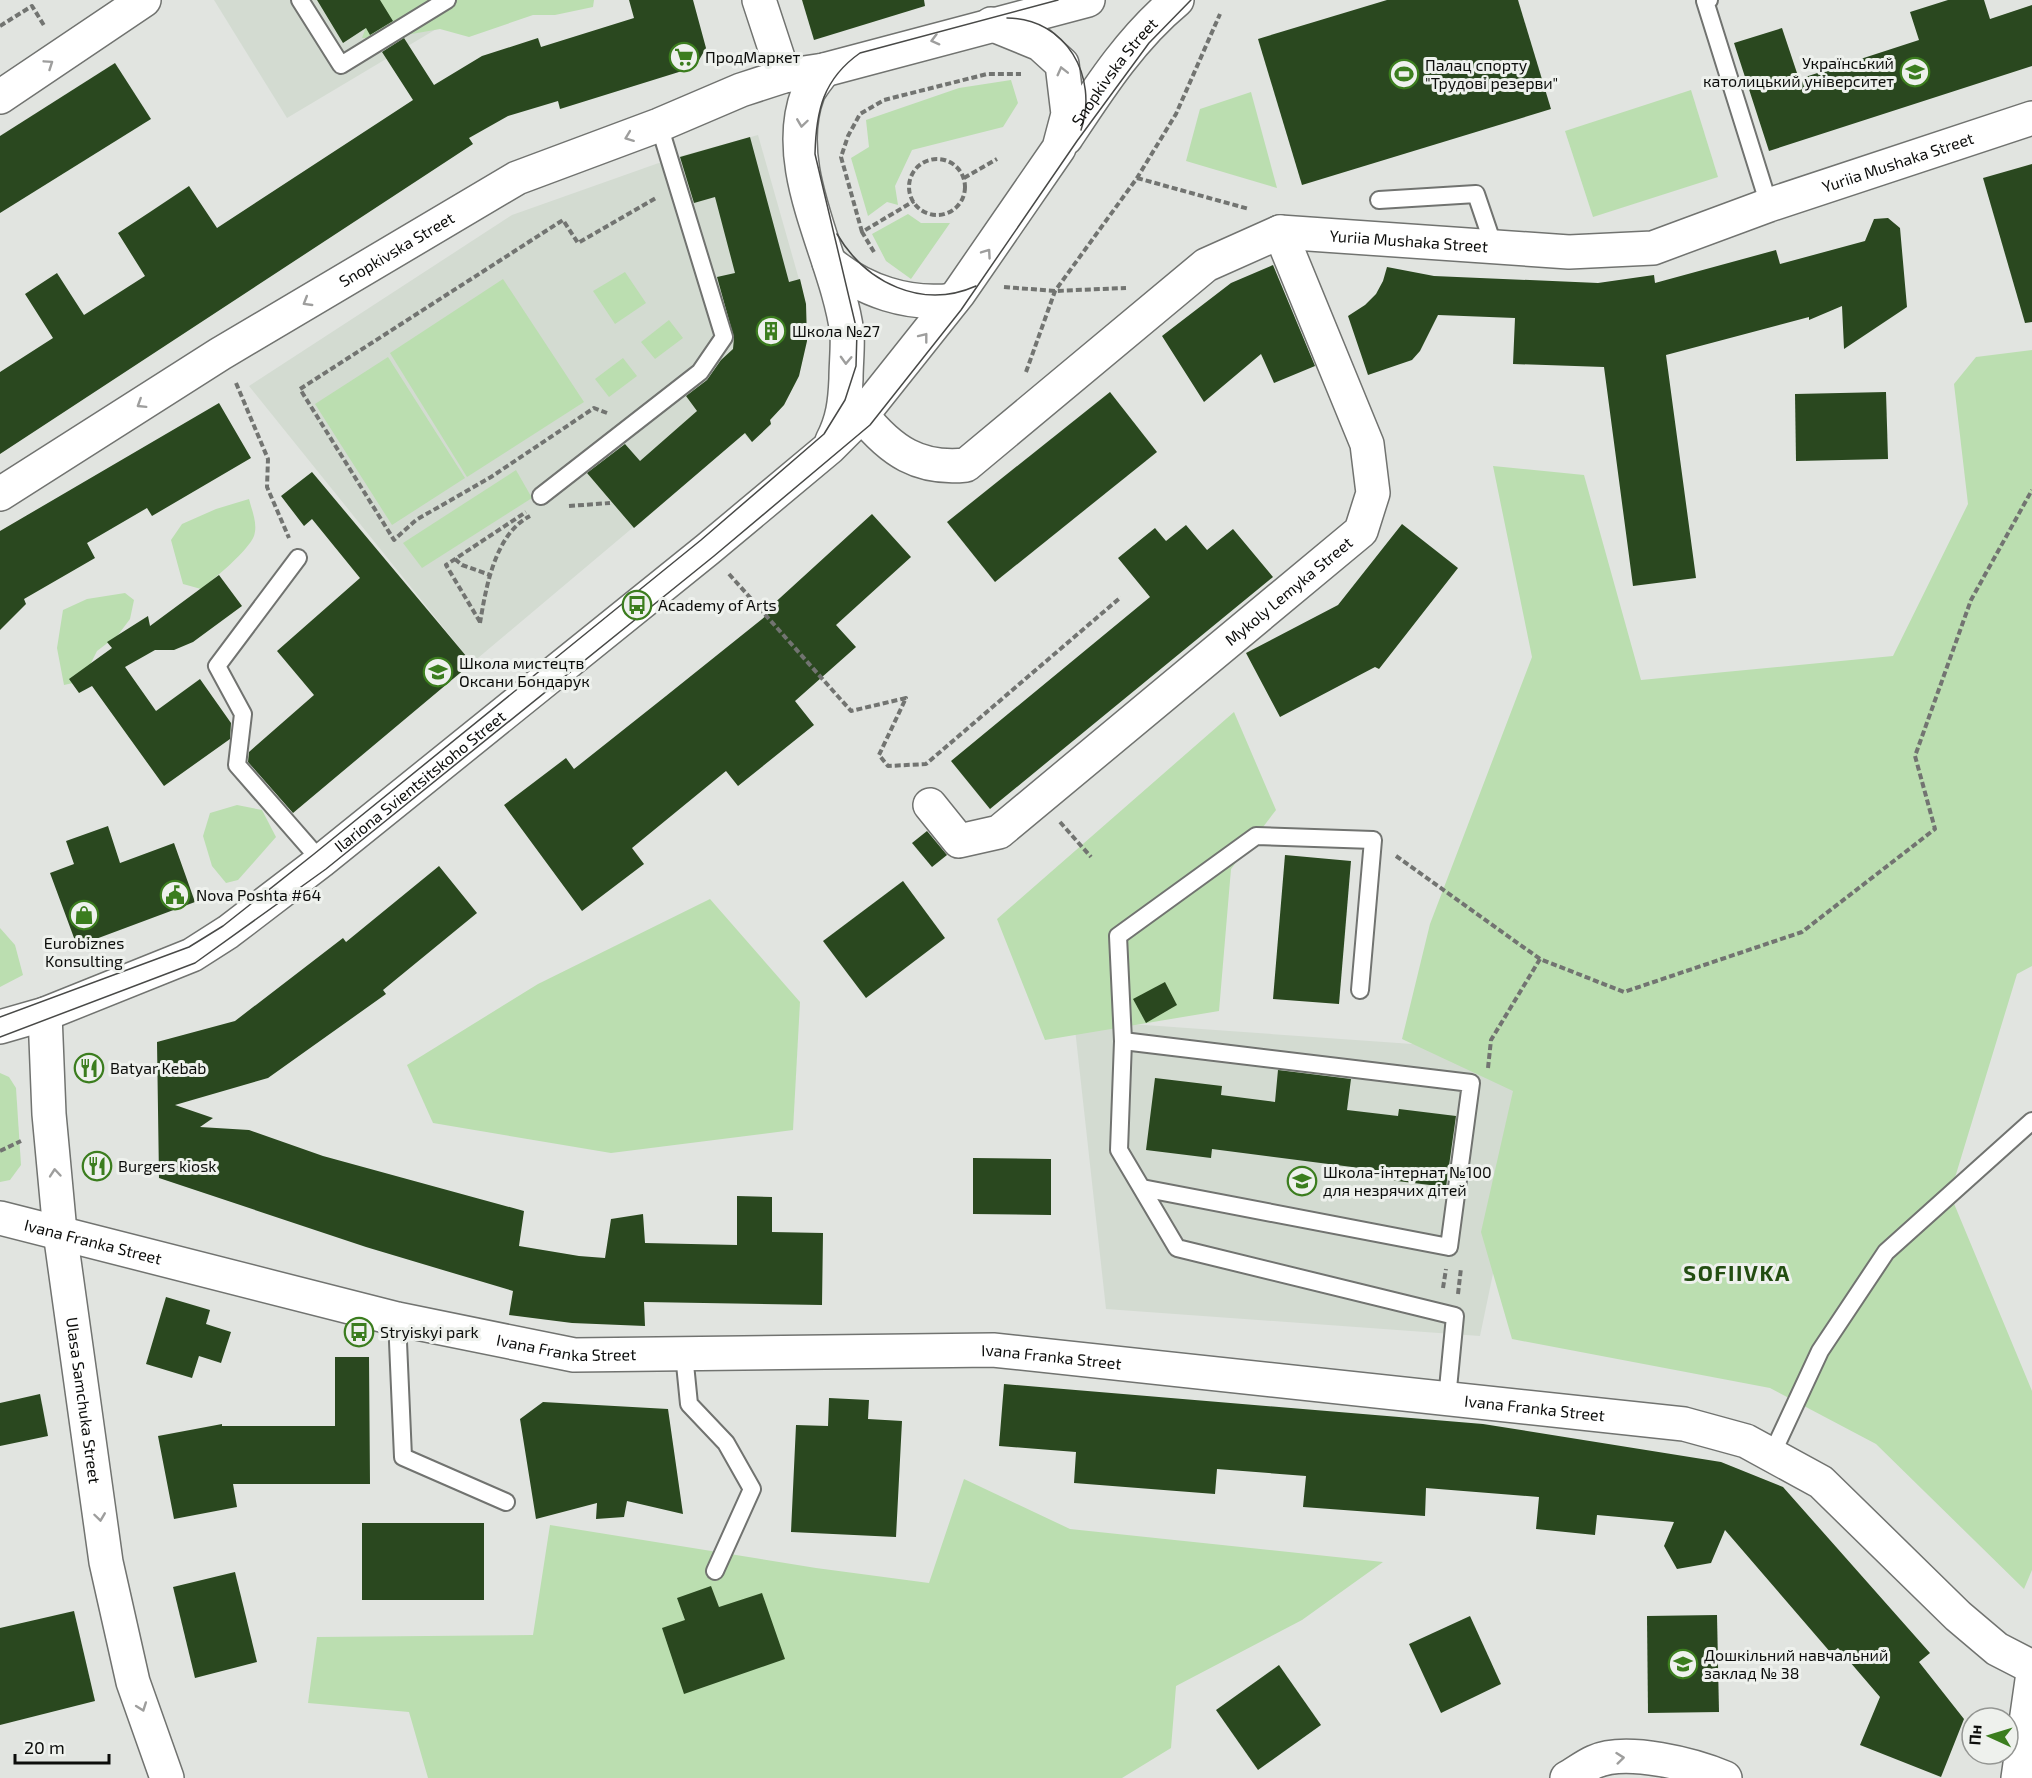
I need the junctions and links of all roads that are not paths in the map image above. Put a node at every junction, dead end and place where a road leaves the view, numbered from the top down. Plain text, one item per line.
1 (144, 0) edge
2 (300, 0) edge
3 (447, 0) edge
4 (759, 0) edge
5 (1088, 0) edge
6 (1177, 0) edge
7 (1709, 0) edge
8 (991, 24) junction
9 (824, 70) junction
10 (784, 76) junction
11 (0, 97) edge
12 (2032, 118) edge
13 (660, 125) junction
14 (1059, 148) junction
15 (1380, 200) dead end
16 (1770, 205) junction
17 (1280, 232) junction
18 (1494, 247) junction
19 (829, 262) junction
20 (953, 300) junction
21 (862, 415) junction
22 (829, 448) junction
23 (0, 494) edge
24 (541, 496) road end
25 (298, 558) road end
26 (930, 805) dead end
27 (321, 861) junction
28 (1360, 990) dead end
29 (45, 1014) junction
30 (0, 1028) edge
31 (1123, 1041) junction
32 (2032, 1121) edge
33 (1142, 1188) junction
34 (0, 1218) edge
35 (60, 1232) junction
36 (397, 1319) junction
37 (684, 1354) junction
38 (1447, 1399) junction
39 (1772, 1454) junction
40 (506, 1502) dead end
41 (715, 1571) dead end
42 (2032, 1667) edge
43 (2032, 1680) edge
44 (167, 1778) edge
45 (1566, 1778) edge
46 (1725, 1778) edge
47 (2018, 1778) edge

11 -> 1 main road
2 - 3 lane
4 - 10 main road
5 - 8 main road
6 - 14 main road, Snopkivska Street
7 - 16 lane
8 -> 9 main road, Snopkivska Street
14 -> 8 main road
9 - 10 main road, Snopkivska Street
9 -> 19 main road, Ilariona Svientsitskoho Street
10 - 13 main road, Snopkivska Street
12 - 16 main road, Yuriia Mushaka Street
13 -> 23 main road, Snopkivska Street
13 - 24 lane
20 -> 14 main road, Snopkivska Street
15 - 18 lane
16 - 18 main road, Yuriia Mushaka Street
17 - 18 main road, Yuriia Mushaka Street
17 - 21 main road, Yuriia Mushaka Street
17 - 26 main road, Mykoly Lemyka Street
19 - 20 main road
19 -> 22 main road, Ilariona Svientsitskoho Street
21 -> 20 main road, Ilariona Svientsitskoho Street
21 - 22 main road, Ilariona Svientsitskoho Street
22 - 27 main road, Ilariona Svientsitskoho Street
25 - 27 lane
27 - 29 main road, Ilariona Svientsitskoho Street
28 - 31 lane
29 - 30 main road, Ilariona Svientsitskoho Street
35 -> 29 main road, Ulasa Samchuka Street
31 - 33 lane
31 - 33 lane
32 - 39 lane
33 - 38 lane
34 - 35 main road, Ivana Franka Street
35 - 36 main road, Ivana Franka Street
35 -> 44 main road, Ulasa Samchuka Street
36 - 37 main road, Ivana Franka Street
36 - 40 lane
37 - 38 main road, Ivana Franka Street
37 - 41 lane
38 - 39 main road, Ivana Franka Street
39 - 42 main road, Ivana Franka Street
43 - 47 main road
45 -> 46 main road

